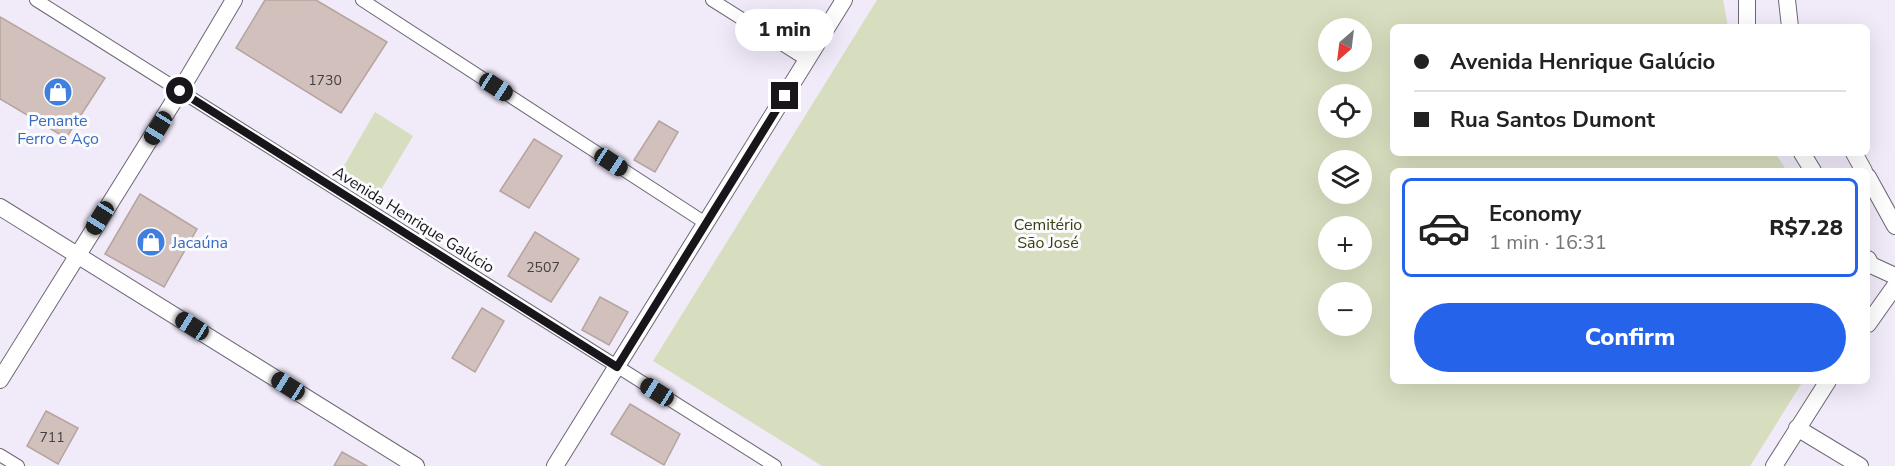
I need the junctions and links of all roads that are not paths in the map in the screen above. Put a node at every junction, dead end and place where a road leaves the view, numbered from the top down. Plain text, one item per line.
1 (36, 0) edge
2 (234, 0) edge
3 (362, 0) edge
4 (712, 0) edge
5 (844, 0) edge
6 (1747, 0) edge
7 (1787, 0) edge
8 (1747, 24) edge
9 (1790, 24) edge
10 (807, 60) junction
11 (180, 91) junction
12 (1870, 181) edge
13 (0, 207) edge
14 (707, 224) junction
15 (1895, 226) edge
16 (78, 255) junction
17 (1870, 263) edge
18 (1895, 276) edge
19 (1895, 286) edge
20 (1870, 321) edge
21 (617, 367) junction
22 (0, 380) edge
23 (1826, 384) edge
24 (1797, 428) junction
25 (0, 455) edge
26 (18, 466) edge
27 (416, 466) edge
28 (555, 466) edge
29 (775, 466) edge
30 (1774, 466) edge
31 (1860, 466) edge

1 - 11 street, Avenida Henrique Galúcio
2 - 11 main road
3 - 14 street
4 - 10 street
5 - 10 main road
6 - 8 main road
7 - 9 main road
10 - 14 main road
11 - 16 main road
11 - 21 street, Avenida Henrique Galúcio
12 - 15 main road
13 - 16 main road
14 - 21 main road
16 - 22 main road
16 - 27 main road
17 - 18 main road
19 - 20 main road
21 - 28 main road
21 - 29 street, Avenida Henrique Galúcio
23 - 24 main road
24 - 30 main road
24 - 31 main road
25 - 26 street

